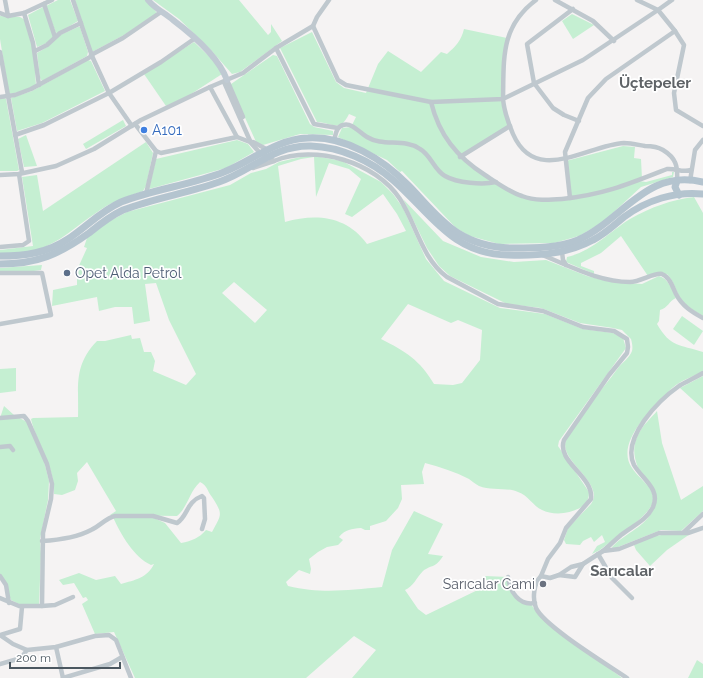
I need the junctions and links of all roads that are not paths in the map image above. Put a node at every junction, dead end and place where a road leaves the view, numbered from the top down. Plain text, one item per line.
1 (5, 0) edge
2 (52, 0) edge
3 (73, 0) edge
4 (148, 0) edge
5 (329, 0) edge
6 (536, 0) edge
7 (555, 0) edge
8 (637, 0) edge
9 (672, 0) edge
10 (44, 4) junction
11 (573, 9) junction
12 (658, 10) junction
13 (161, 12) junction
14 (0, 13) edge
15 (24, 14) junction
16 (8, 16) junction
17 (81, 24) junction
18 (313, 26) junction
19 (675, 31) junction
20 (55, 37) junction
21 (194, 39) junction
22 (614, 41) junction
23 (276, 48) junction
24 (35, 51) junction
25 (0, 52) edge
26 (92, 55) junction
27 (226, 81) junction
28 (534, 84) junction
29 (39, 85) junction
30 (210, 87) junction
31 (110, 93) junction
32 (8, 96) junction
33 (0, 97) edge
34 (503, 100) junction
35 (431, 102) junction
36 (579, 121) junction
37 (133, 125) junction
38 (510, 126) junction
39 (703, 126) edge
40 (338, 128) junction
41 (15, 135) junction
42 (237, 137) junction
43 (334, 140) junction
44 (703, 140) edge
45 (250, 143) junction
46 (156, 151) junction
47 (268, 155) junction
48 (460, 157) junction
49 (282, 158) junction
50 (565, 159) junction
51 (677, 169) junction
52 (691, 170) junction
53 (20, 173) junction
54 (0, 175) edge
55 (688, 180) junction
56 (677, 181) junction
57 (496, 182) junction
58 (703, 182) edge
59 (146, 194) junction
60 (687, 194) junction
61 (703, 194) edge
62 (679, 195) junction
63 (570, 198) junction
64 (0, 247) edge
65 (562, 252) junction
66 (541, 254) junction
67 (0, 256) edge
68 (0, 264) edge
69 (566, 265) junction
70 (0, 273) edge
71 (703, 318) edge
72 (0, 324) edge
73 (703, 373) edge
74 (0, 418) edge
75 (0, 447) edge
76 (13, 450) dead end
77 (703, 514) edge
78 (703, 528) edge
79 (202, 529) dead end
80 (684, 532) junction
81 (42, 541) junction
82 (603, 551) junction
83 (598, 554) junction
84 (583, 564) junction
85 (558, 575) junction
86 (0, 576) edge
87 (542, 576) junction
88 (508, 577) dead end
89 (73, 597) dead end
90 (0, 598) edge
91 (632, 598) dead end
92 (535, 603) junction
93 (9, 604) junction
94 (42, 606) junction
95 (22, 607) junction
96 (0, 635) edge
97 (56, 647) junction
98 (27, 650) junction
99 (122, 657) junction
100 (0, 664) edge
101 (63, 678) edge
102 (131, 678) edge
103 (627, 678) edge

1 - 16 street
2 - 10 street
3 - 17 street
4 - 13 street
5 - 18 street
6 - 34 street
7 - 11 street
8 - 12 street
9 - 12 street
10 - 15 street
10 - 20 street
11 - 22 street
11 - 28 street
12 - 19 street
12 - 22 street
13 - 21 street
13 - 26 street
14 - 16 street
15 - 16 street
15 - 24 street
17 - 20 street
17 - 26 street
18 - 23 street
18 - 35 street
19 - 36 street
19 - 39 street
20 - 24 street
21 - 27 street
21 - 31 street
22 - 28 street
23 - 27 street
23 - 40 street
24 - 29 street
25 - 32 street
26 - 29 street
26 - 31 street
27 - 30 street
27 - 45 street
27 - 47 street
28 - 34 street
28 - 36 street
29 - 32 street
30 - 37 street
30 - 42 street
31 - 37 street
31 - 41 street
32 - 33 street
32 - 41 street
34 - 35 street
34 - 38 street
35 - 48 street
36 - 50 street
37 - 46 street
37 - 53 street
38 - 48 street
38 - 50 street
40 - 43 street
40 - 57 street
41 - 53 street
42 - 45 street
42 - 46 street
43 - 47 main road
43 - 56 main road
44 - 52 street
45 - 47 street
46 - 59 street
47 - 49 street
47 - 49 street
47 - 59 main road
47 - 66 main road
47 - 68 main road
48 - 57 street
49 - 87 street
50 - 51 street
50 - 63 street
51 - 52 street
51 - 56 street
51 - 63 street
52 - 55 street
53 - 54 street
53 - 64 street
55 - 56 main road
55 - 58 main road
55 - 60 main road
56 - 62 main road
57 - 63 street
59 - 67 main road
60 - 61 main road
60 - 62 main road
62 - 65 main road
65 - 66 main road
65 - 69 street
66 - 69 street
69 - 71 street
70 - 72 street
73 - 82 street
74 - 81 street
75 - 76 street
77 - 80 street
78 - 80 street
79 - 81 street
80 - 82 street
81 - 94 street
82 - 83 street
83 - 84 street
83 - 91 street
84 - 85 street
84 - 85 street
85 - 87 street
86 - 93 street
87 - 92 street
88 - 92 street
89 - 94 street
90 - 93 street
92 - 103 street
93 - 95 street
94 - 95 street
95 - 96 street
96 - 98 street
97 - 98 street
97 - 99 street
97 - 101 street
98 - 100 street
99 - 101 street
99 - 102 street

